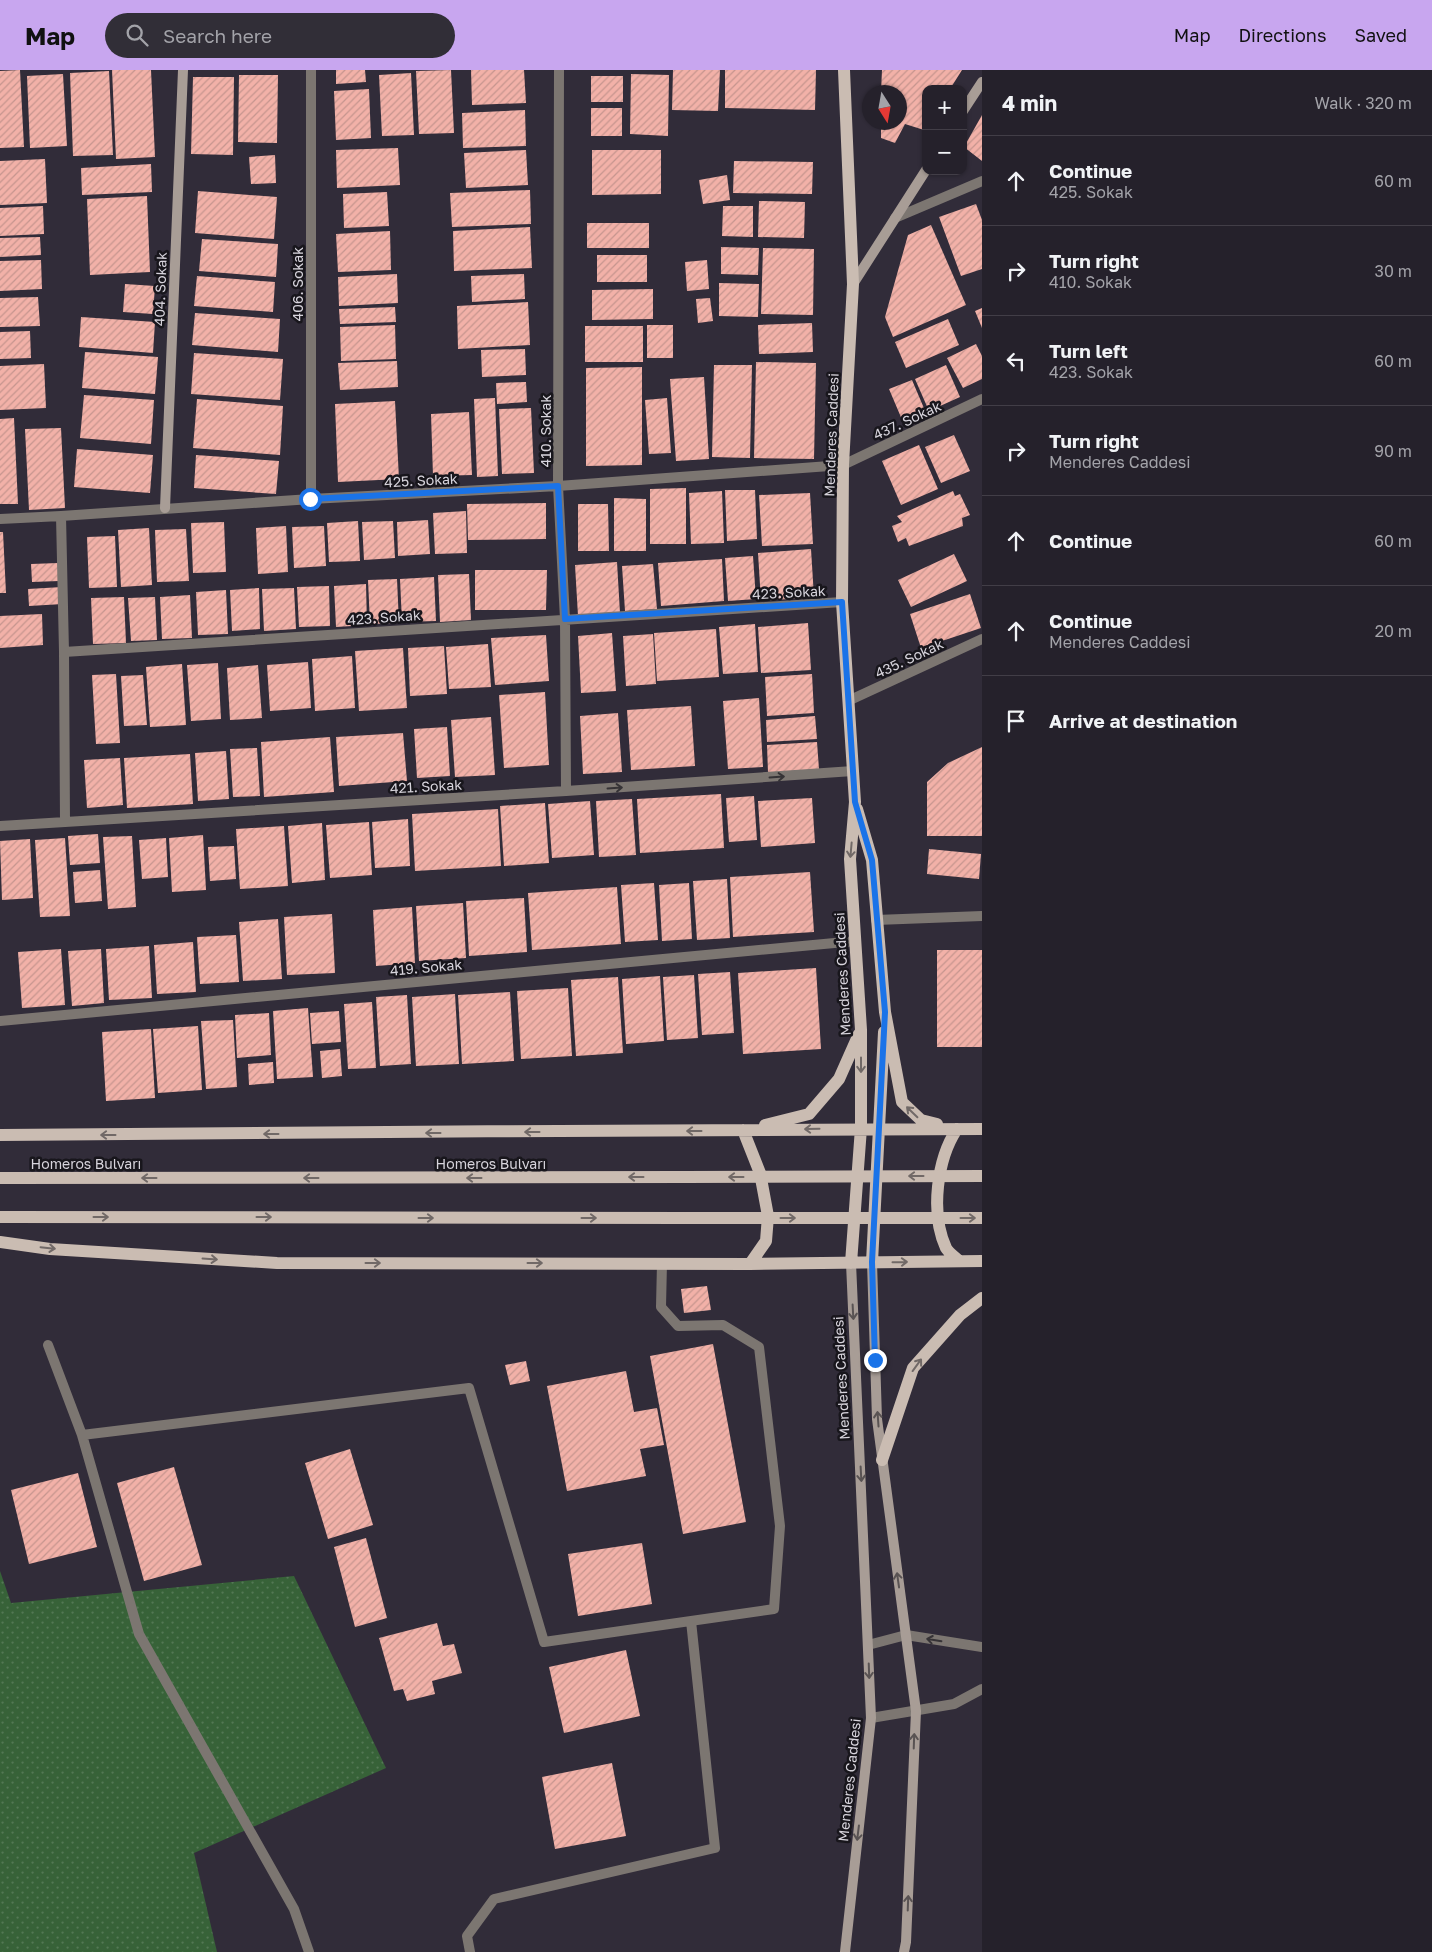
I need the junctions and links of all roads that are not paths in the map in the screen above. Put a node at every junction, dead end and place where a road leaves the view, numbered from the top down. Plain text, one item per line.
1 (183, 70) edge
2 (311, 70) edge
3 (559, 70) edge
4 (844, 70) edge
5 (982, 82) edge
6 (967, 105) edge
7 (923, 175) edge
8 (982, 181) edge
9 (895, 218) junction
10 (853, 284) junction
11 (982, 399) edge
12 (843, 465) junction
13 (558, 486) junction
14 (310, 499) junction
15 (165, 508) junction
16 (61, 516) junction
17 (0, 518) edge
18 (842, 602) junction
19 (565, 619) junction
20 (982, 639) edge
21 (64, 652) junction
22 (848, 701) junction
23 (853, 771) junction
24 (566, 792) junction
25 (855, 802) junction
26 (65, 822) junction
27 (0, 826) edge
28 (982, 916) edge
29 (876, 920) junction
30 (856, 941) junction
31 (885, 1012) junction
32 (0, 1021) edge
33 (861, 1030) junction
34 (861, 1128) junction
35 (879, 1128) junction
36 (957, 1129) junction
37 (982, 1129) edge
38 (743, 1130) junction
39 (0, 1135) edge
40 (982, 1176) edge
41 (0, 1178) edge
42 (0, 1217) edge
43 (982, 1218) edge
44 (0, 1242) edge
45 (959, 1261) junction
46 (982, 1261) edge
47 (872, 1262) junction
48 (662, 1263) junction
49 (851, 1263) junction
50 (750, 1264) junction
51 (982, 1298) edge
52 (48, 1345) dead end
53 (82, 1435) junction
54 (882, 1460) junction
55 (691, 1621) junction
56 (906, 1636) junction
57 (868, 1645) junction
58 (982, 1647) edge
59 (982, 1688) edge
60 (916, 1711) junction
61 (871, 1718) junction
62 (309, 1952) edge
63 (470, 1952) edge
64 (845, 1952) edge
65 (904, 1952) edge

1 - 15 main road, 404. Sokak
2 - 14 street, 406. Sokak
3 - 13 street, 410. Sokak
4 - 10 main road, Menderes Caddesi
5 - 6 main road
7 - 9 main road
8 - 9 street
9 - 10 main road
10 - 12 main road, Menderes Caddesi
11 - 12 street, 437. Sokak
12 - 13 street, 425. Sokak
12 - 18 main road, Menderes Caddesi
13 - 14 street, 425. Sokak
13 - 19 street, 410. Sokak
14 - 15 street, 425. Sokak
15 - 16 street, 425. Sokak
16 - 17 street, 425. Sokak
16 - 21 street
18 - 19 street, 423. Sokak
18 - 22 main road, Menderes Caddesi
19 - 21 street, 423. Sokak
19 - 24 street, 410. Sokak
20 - 22 street, 435. Sokak
21 - 26 street
22 - 23 main road, Menderes Caddesi
24 -> 23 street, 421. Sokak
23 - 25 main road, Menderes Caddesi
24 - 26 street, 421. Sokak
25 - 29 main road, Menderes Caddesi
25 -> 30 main road, Menderes Caddesi
26 - 27 street, 421. Sokak
28 - 29 street
29 - 31 main road, Menderes Caddesi
30 - 32 street, 419. Sokak
30 - 33 main road, Menderes Caddesi
31 - 35 main road
36 -> 31 main road
33 -> 34 main road, Menderes Caddesi
33 - 38 main road
34 - 35 main road
34 -> 38 main road
34 - 49 main road, Menderes Caddesi
35 - 36 main road
35 - 47 main road
36 - 37 main road
36 - 45 main road
38 -> 39 main road
38 - 50 main road
40 -> 41 main road, Homeros Bulvarı, bridge
42 -> 43 main road, bridge
44 -> 48 main road
45 - 46 main road
47 -> 45 main road
47 - 49 main road
54 -> 47 main road
48 - 50 main road
48 - 55 street
49 - 50 main road
49 -> 57 main road, Menderes Caddesi
54 -> 51 main road
52 - 53 street
53 - 55 street
53 - 62 street
56 -> 54 main road
55 - 63 street
56 - 57 street
58 -> 56 street
56 - 60 main road
57 -> 61 main road, Menderes Caddesi
59 - 60 street
60 - 61 street
65 -> 60 main road
61 -> 64 main road, Menderes Caddesi

